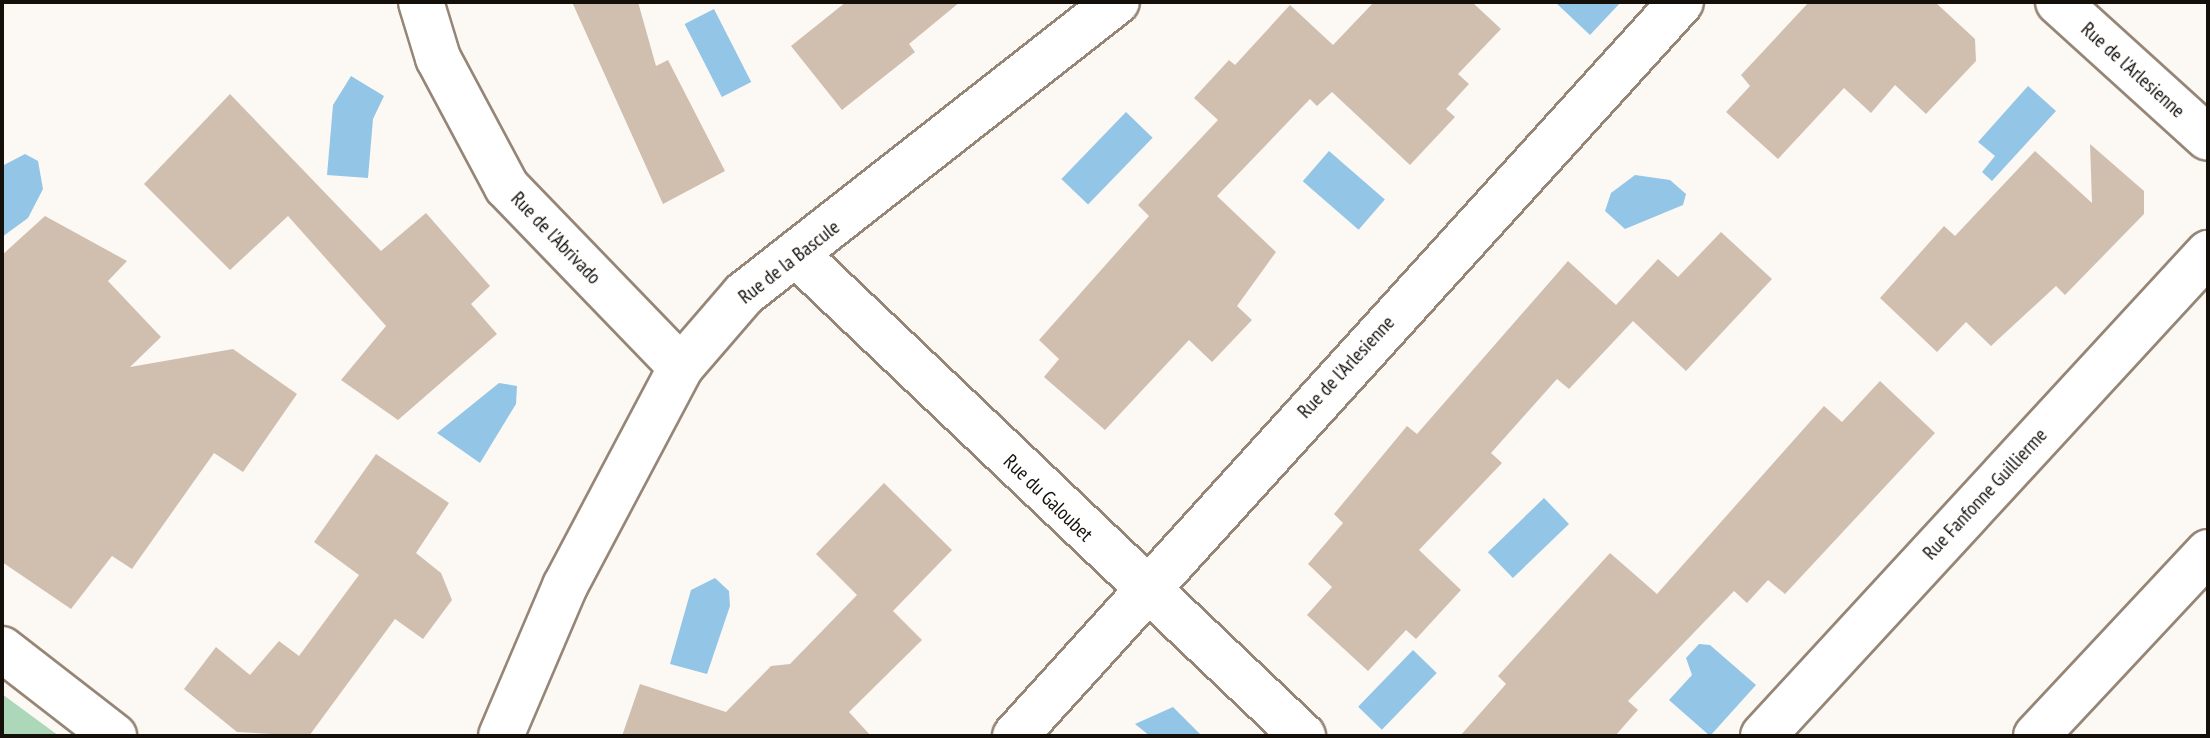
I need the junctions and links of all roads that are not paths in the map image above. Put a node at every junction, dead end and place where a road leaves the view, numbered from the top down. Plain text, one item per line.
1 (421, 2) edge
2 (1117, 2) edge
3 (1681, 2) edge
4 (2058, 2) edge
5 (2208, 138) edge
6 (2208, 253) edge
7 (798, 256) junction
8 (681, 367) junction
9 (2208, 552) edge
10 (1142, 588) junction
11 (2, 649) edge
12 (114, 736) edge
13 (501, 736) edge
14 (1015, 736) edge
15 (1303, 736) edge
16 (1763, 736) edge
17 (2036, 736) edge

1 - 8 street, Rue de l'Abrivado
2 - 7 street, Rue de la Bascule
3 - 10 street, Rue de l'Arlesienne
4 - 5 street, Rue de l'Arlesienne
6 - 16 street, Rue Fanfonne Guillierme
7 - 8 street, Rue de la Bascule
7 - 10 street, Rue du Galoubet
8 - 13 street, Rue de la Bascule
9 - 17 street
10 - 14 street, Rue de l'Arlesienne
10 - 15 street, Rue du Galoubet
11 - 12 street

